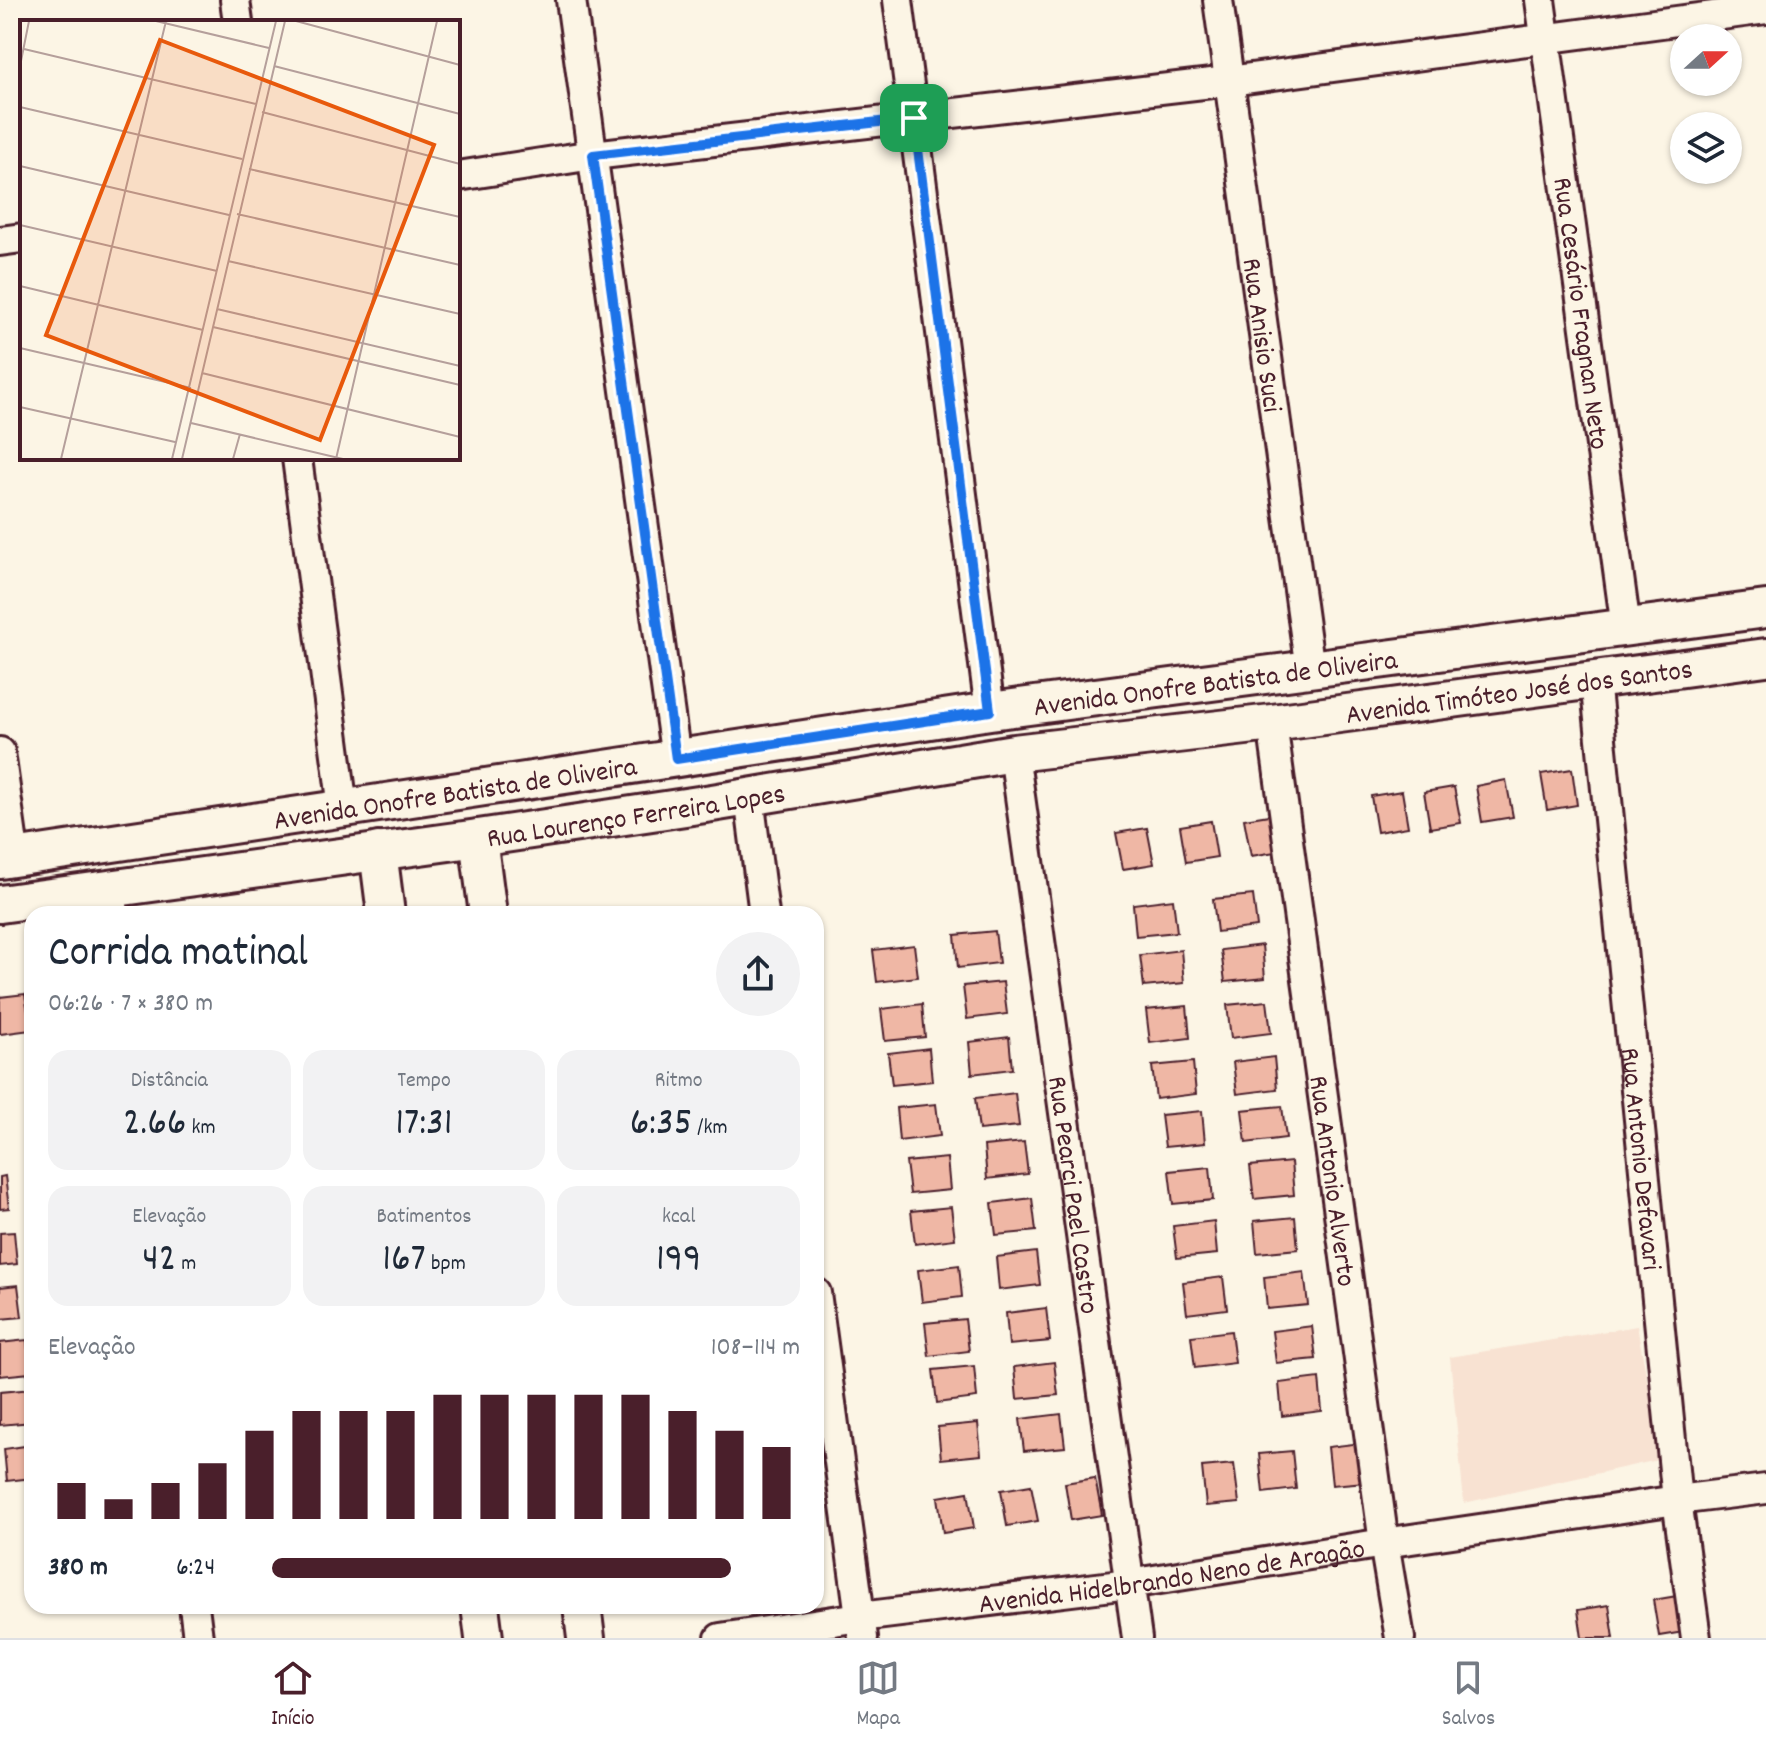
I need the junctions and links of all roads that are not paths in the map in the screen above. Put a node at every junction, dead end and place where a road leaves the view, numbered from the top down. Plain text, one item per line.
1 (235, 0) edge
2 (571, 0) edge
3 (898, 0) edge
4 (1218, 0) edge
5 (1540, 0) edge
6 (1766, 9) edge
7 (238, 20) edge
8 (1545, 38) junction
9 (1229, 81) junction
10 (914, 118) junction
11 (593, 155) junction
12 (460, 176) edge
13 (20, 238) edge
14 (0, 241) edge
15 (297, 460) edge
16 (1766, 609) edge
17 (1626, 628) junction
18 (1766, 657) edge
19 (1310, 670) junction
20 (1595, 679) junction
21 (990, 711) junction
22 (1272, 723) junction
23 (0, 752) edge
24 (1014, 753) junction
25 (676, 759) junction
26 (749, 797) junction
27 (343, 808) junction
28 (478, 838) junction
29 (378, 851) junction
30 (7, 860) edge
31 (113, 901) edge
32 (0, 904) edge
33 (385, 906) edge
34 (487, 906) edge
35 (763, 906) edge
36 (824, 1351) edge
37 (1766, 1489) edge
38 (1677, 1500) junction
39 (1384, 1543) junction
40 (1129, 1584) junction
41 (195, 1614) edge
42 (481, 1614) edge
43 (583, 1614) edge
44 (862, 1628) edge
45 (198, 1638) edge
46 (484, 1638) edge
47 (586, 1638) edge
48 (720, 1638) edge
49 (1137, 1638) edge
50 (1400, 1638) edge
51 (1696, 1638) edge

1 - 7 street
2 - 11 street
3 - 10 street
4 - 9 street, Rua Anisio Suci
5 - 8 street, Rua Cesário Fragnan Neto
6 - 8 street
8 - 9 street
8 - 17 street, Rua Cesário Fragnan Neto
9 - 10 street
9 - 19 street, Rua Anisio Suci
10 - 11 street
10 - 21 street
11 - 12 street
11 - 25 street
13 - 14 street
15 - 27 street
16 - 17 street, Avenida Onofre Batista de Oliveira
17 - 19 street, Avenida Onofre Batista de Oliveira
18 - 20 street, Avenida Timóteo José dos Santos
19 - 21 street, Avenida Onofre Batista de Oliveira
20 - 22 street, Avenida Timóteo José dos Santos
20 - 38 street, Rua Antonio Defavari
21 - 25 street, Avenida Onofre Batista de Oliveira
22 - 24 street, Rua Lourenço Ferreira Lopes
22 - 39 street, Rua Antonio Alverto
23 - 30 street
24 - 26 street, Rua Lourenço Ferreira Lopes
24 - 40 street, Rua Pearci Pael Castro
25 - 27 street, Avenida Onofre Batista de Oliveira
26 - 28 street, Rua Lourenço Ferreira Lopes
26 - 35 street
27 - 30 street, Avenida Onofre Batista de Oliveira
28 - 29 street, Rua Lourenço Ferreira Lopes
28 - 34 street
29 - 31 street, Rua Lourenço Ferreira Lopes
29 - 33 street
31 - 32 street, Rua Lourenço Ferreira Lopes
36 - 44 street
37 - 38 street, Avenida Hidelbrando Neno de Aragão
38 - 39 street, Avenida Hidelbrando Neno de Aragão
38 - 51 street, Rua Antonio Defavari
39 - 40 street, Avenida Hidelbrando Neno de Aragão
39 - 50 street, Rua Antonio Alverto
40 - 44 street, Avenida Hidelbrando Neno de Aragão
40 - 49 street, Rua Pearci Pael Castro
41 - 45 street
42 - 46 street
43 - 47 street
44 - 48 street, Avenida Hidelbrando Neno de Aragão

